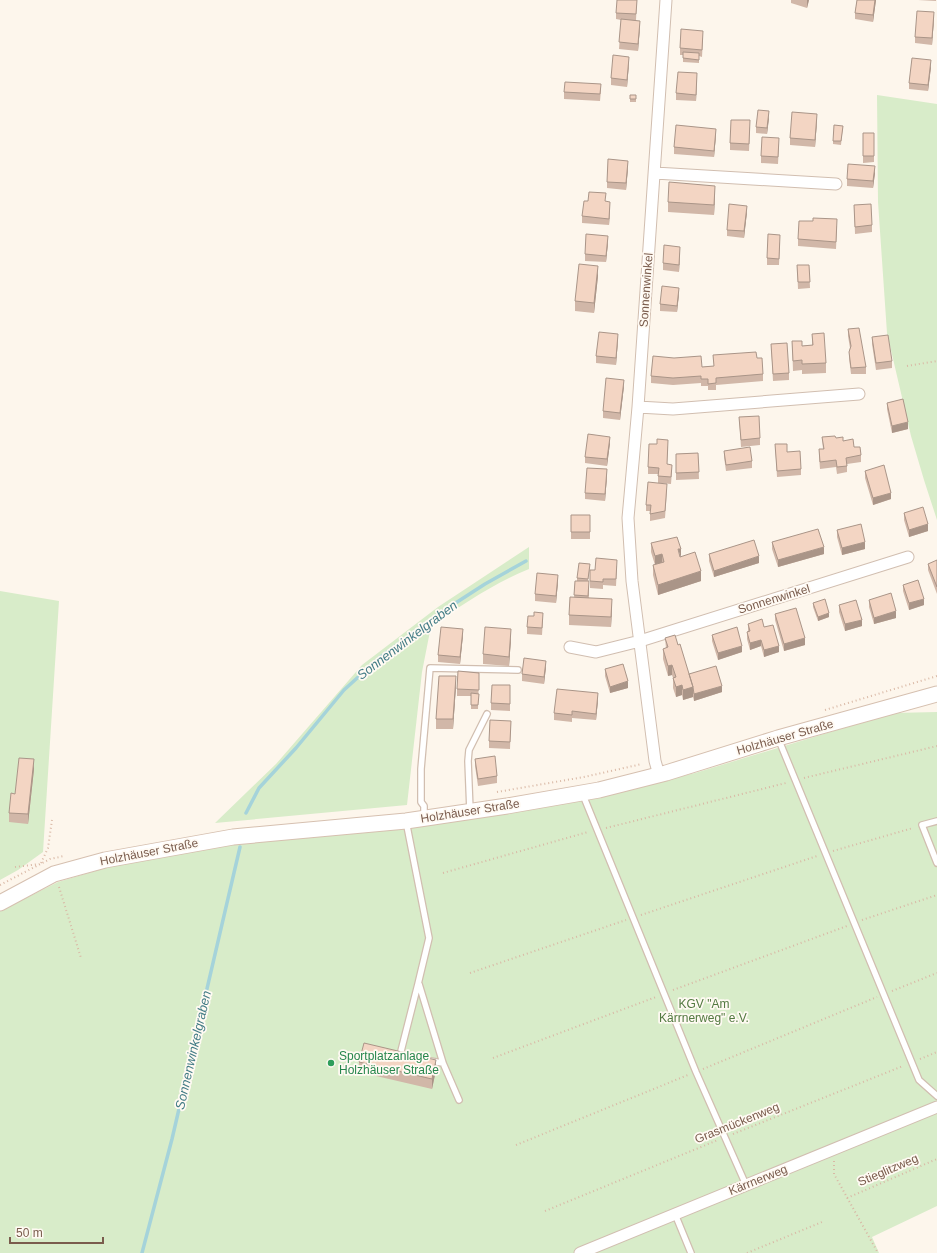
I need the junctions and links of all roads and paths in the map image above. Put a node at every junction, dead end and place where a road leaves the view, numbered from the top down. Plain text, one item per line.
1 (666, 0) edge
2 (655, 173) junction
3 (836, 184) dead end
4 (937, 362) edge
5 (907, 366) dead end
6 (859, 394) dead end
7 (638, 407) junction
8 (908, 557) dead end
9 (640, 640) junction
10 (570, 647) dead end
11 (518, 670) dead end
12 (937, 676) edge
13 (937, 694) edge
14 (823, 710) dead end
15 (487, 714) dead end
16 (778, 738) junction
17 (937, 746) edge
18 (657, 768) junction
19 (796, 780) junction
20 (582, 792) junction
21 (492, 793) dead end
22 (470, 811) junction
23 (424, 818) junction
24 (52, 820) dead end
25 (406, 821) junction
26 (937, 821) edge
27 (922, 825) junction
28 (598, 830) junction
29 (825, 853) junction
30 (66, 856) dead end
31 (937, 863) edge
32 (40, 864) junction
33 (15, 867) dead end
34 (443, 873) dead end
35 (54, 874) junction
36 (0, 885) edge
37 (937, 895) edge
38 (0, 903) edge
39 (633, 918) junction
40 (854, 923) junction
41 (81, 958) dead end
42 (470, 972) dead end
43 (937, 972) edge
44 (418, 984) junction
45 (883, 994) junction
46 (937, 1052) edge
47 (407, 1056) edge
48 (421, 1059) edge
49 (912, 1062) junction
50 (443, 1063) junction
51 (696, 1072) junction
52 (937, 1096) edge
53 (459, 1100) dead end
54 (937, 1107) edge
55 (724, 1138) junction
56 (516, 1145) dead end
57 (834, 1149) junction
58 (937, 1159) edge
59 (746, 1185) junction
60 (847, 1198) junction
61 (545, 1211) dead end
62 (675, 1214) junction
63 (822, 1222) dead end
64 (580, 1253) edge
65 (691, 1253) edge
66 (747, 1253) edge
67 (878, 1253) edge

1 - 2 street, Sonnenwinkel
2 - 3 street
2 - 7 street, Sonnenwinkel
4 - 5 path
6 - 7 street
7 - 9 street, Sonnenwinkel
8 - 9 street, Sonnenwinkel
9 - 10 street, Sonnenwinkel
9 - 18 street, Sonnenwinkel
11 - 23 lane
12 - 14 path
13 - 16 main road, Holzhäuser Straße
15 - 22 lane
16 - 18 main road, Holzhäuser Straße
16 - 19 lane
17 - 19 path
18 - 20 main road, Holzhäuser Straße
18 - 21 path
19 - 28 path
19 - 29 lane
20 - 22 main road, Holzhäuser Straße
20 - 28 lane
22 - 23 main road, Holzhäuser Straße
23 - 25 main road, Holzhäuser Straße
24 - 32 path
25 - 35 main road, Holzhäuser Straße
25 - 44 lane
26 - 27 lane
27 - 29 path
27 - 31 lane
28 - 34 path
28 - 39 lane
29 - 39 path
29 - 40 lane
30 - 32 path
32 - 33 path
32 - 35 path
32 - 36 path
35 - 38 main road, Holzhäuser Straße
35 - 41 path
37 - 40 path
39 - 42 path
39 - 51 lane
40 - 45 lane
43 - 45 path
44 - 47 lane
44 - 50 lane
45 - 49 lane
45 - 51 path
46 - 49 path, Grasmückenweg
48 - 50 lane
49 - 52 lane
49 - 55 path, Grasmückenweg
50 - 53 lane
51 - 55 lane
51 - 56 path
54 - 57 street, Kärrnerweg
55 - 59 lane
55 - 61 path, Grasmückenweg
57 - 59 street, Kärrnerweg
57 - 60 path
58 - 60 path, Stieglitzweg
59 - 62 street, Kärrnerweg
60 - 67 path
62 - 64 street, Kärrnerweg
62 - 65 lane
63 - 66 path

